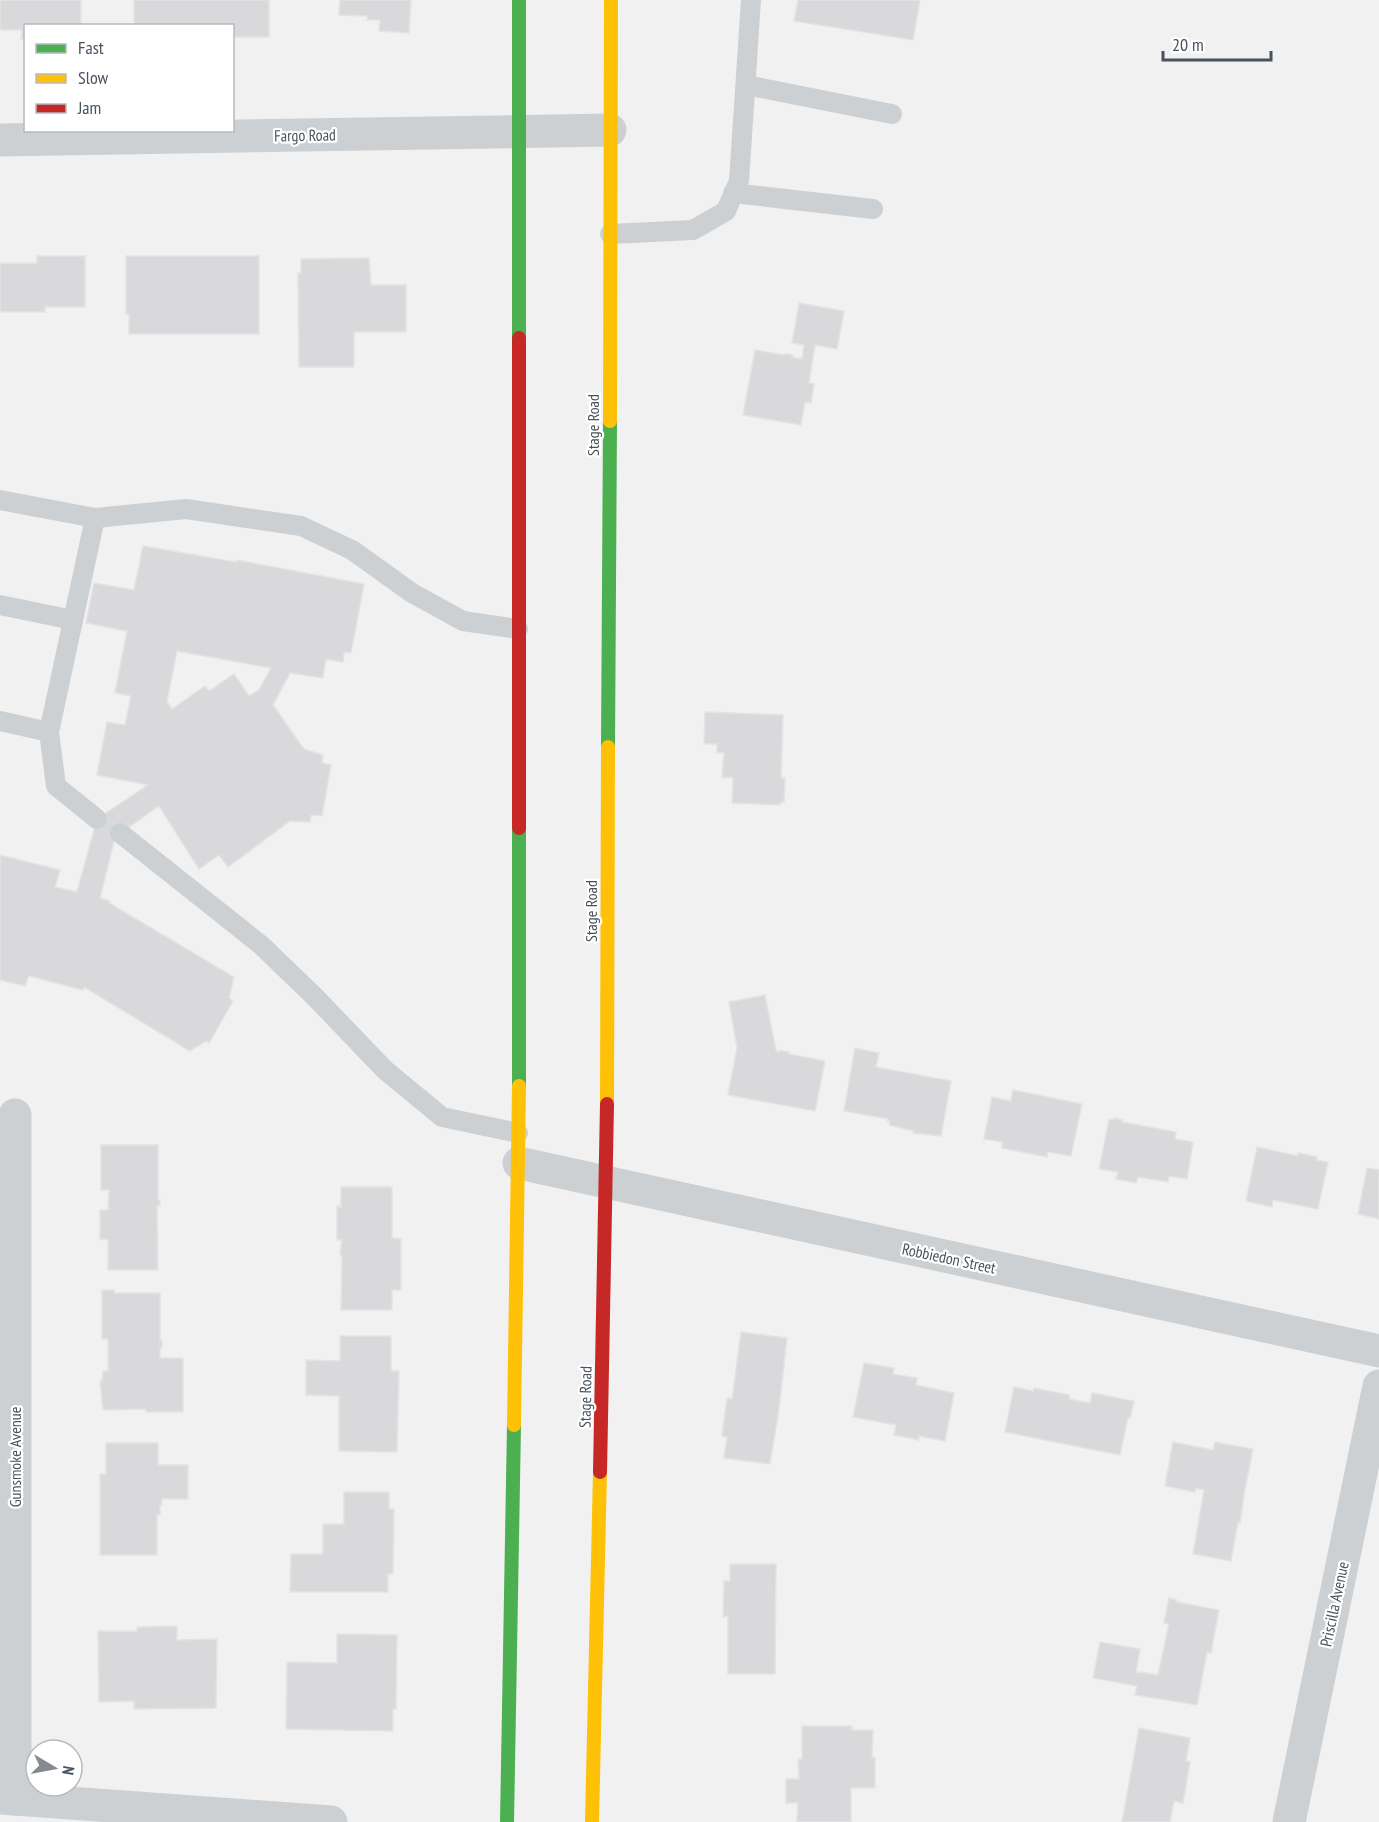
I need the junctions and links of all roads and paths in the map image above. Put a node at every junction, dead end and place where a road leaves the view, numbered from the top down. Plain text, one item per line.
1 (519, 0) edge
2 (611, 0) edge
3 (751, 0) edge
4 (746, 86) junction
5 (892, 114) dead end
6 (610, 130) junction
7 (518, 131) junction
8 (0, 140) edge
9 (733, 193) junction
10 (873, 210) dead end
11 (610, 234) junction
12 (0, 500) edge
13 (95, 518) junction
14 (0, 605) edge
15 (73, 620) junction
16 (518, 629) junction
17 (0, 721) edge
18 (49, 732) junction
19 (97, 819) dead end
20 (120, 833) dead end
21 (15, 1115) dead end
22 (518, 1148) junction
23 (607, 1183) junction
24 (1379, 1352) edge
25 (1379, 1386) edge
26 (7, 1798) edge
27 (331, 1822) edge
28 (507, 1822) edge
29 (592, 1822) edge
30 (1289, 1822) edge

1 - 7 main road
2 - 6 main road, Stage Road
3 - 4 lane
4 - 5 lane
4 - 9 lane
6 - 7 street, Fargo Road
6 - 11 main road, Stage Road
7 - 8 street, Fargo Road
7 - 16 main road
9 - 10 lane
9 - 11 lane
11 - 23 main road, Stage Road
12 - 13 lane
13 - 15 lane
13 - 16 lane
14 - 15 lane
15 - 18 lane
16 - 22 main road
17 - 18 lane
18 - 19 lane
20 - 22 lane
21 - 26 street, Gunsmoke Avenue
22 - 23 street, Robbiedon Street
22 - 28 main road
23 - 24 street, Robbiedon Street
23 - 29 main road, Stage Road
25 - 30 street, Priscilla Avenue
26 - 27 street

